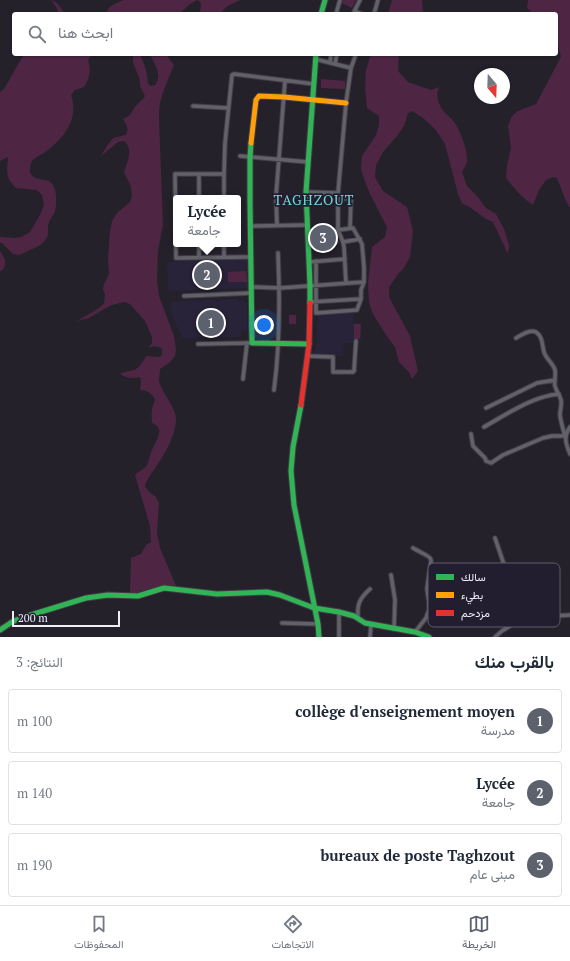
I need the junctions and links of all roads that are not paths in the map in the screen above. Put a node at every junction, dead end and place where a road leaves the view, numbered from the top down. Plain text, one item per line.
1 (325, 0) edge
2 (340, 0) edge
3 (360, 0) edge
4 (378, 0) edge
5 (322, 12) edge
6 (337, 12) edge
7 (354, 12) edge
8 (375, 12) edge
9 (316, 56) edge
10 (331, 56) edge
11 (337, 56) edge
12 (355, 56) edge
13 (330, 63) junction
14 (335, 64) junction
15 (351, 68) junction
16 (285, 81) junction
17 (314, 84) junction
18 (284, 97) junction
19 (312, 100) junction
20 (346, 103) junction
21 (193, 106) dead end
22 (228, 108) junction
23 (240, 156) dead end
24 (250, 157) junction
25 (278, 159) junction
26 (308, 162) junction
27 (199, 174) junction
28 (224, 174) junction
29 (306, 192) junction
30 (174, 195) edge
31 (199, 195) edge
32 (224, 195) edge
33 (338, 195) junction
34 (307, 225) junction
35 (250, 226) junction
36 (277, 226) junction
37 (350, 228) junction
38 (338, 230) junction
39 (308, 231) junction
40 (360, 239) junction
41 (336, 242) dead end
42 (343, 242) junction
43 (308, 244) junction
44 (176, 247) edge
45 (199, 247) edge
46 (224, 247) edge
47 (278, 253) dead end
48 (224, 257) junction
49 (250, 257) junction
50 (199, 258) junction
51 (345, 259) junction
52 (316, 261) junction
53 (309, 262) junction
54 (364, 282) junction
55 (346, 283) junction
56 (310, 285) junction
57 (316, 285) junction
58 (251, 287) junction
59 (280, 288) junction
60 (251, 293) junction
61 (184, 296) dead end
62 (361, 299) junction
63 (309, 302) junction
64 (316, 302) junction
65 (516, 338) dead end
66 (356, 341) dead end
67 (249, 343) junction
68 (198, 344) dead end
69 (278, 344) junction
70 (309, 344) junction
71 (308, 356) junction
72 (243, 379) dead end
73 (555, 380) junction
74 (274, 390) dead end
75 (559, 394) junction
76 (486, 408) dead end
77 (484, 427) dead end
78 (570, 427) edge
79 (471, 434) dead end
80 (565, 436) junction
81 (570, 454) edge
82 (495, 538) dead end
83 (413, 548) dead end
84 (431, 563) edge
85 (504, 563) edge
86 (391, 575) dead end
87 (428, 582) edge
88 (370, 589) dead end
89 (428, 593) edge
90 (314, 608) junction
91 (339, 612) junction
92 (428, 613) edge
93 (570, 615) edge
94 (560, 616) edge
95 (358, 619) junction
96 (282, 623) dead end
97 (318, 624) junction
98 (371, 625) junction
99 (508, 627) edge
100 (394, 629) junction
101 (0, 630) edge
102 (415, 632) junction
103 (319, 637) edge
104 (338, 637) edge
105 (370, 637) edge
106 (429, 637) edge
107 (495, 637) edge

1 - 5 street
2 - 6 street
3 - 7 street
4 - 8 street
9 - 13 street
9 - 17 street
10 - 13 street
11 - 14 street
12 - 15 street
13 - 14 street
14 - 15 street
15 - 20 street
16 - 17 street
16 - 18 street
16 - 22 street
17 - 19 street
18 - 19 street
18 - 24 street
18 - 25 street
19 - 20 street
19 - 26 street
20 - 33 street
21 - 22 street
22 - 28 street
23 - 24 street
24 - 25 street
24 - 35 street
25 - 26 street
25 - 36 street
26 - 29 street
27 - 28 street
27 - 30 street
27 - 31 street
28 - 32 street
29 - 33 street
29 - 34 street
33 - 37 street
33 - 38 street
34 - 36 street
34 - 39 street
35 - 36 street
35 - 49 street
37 - 38 street
37 - 40 street
38 - 39 street
38 - 42 street
39 - 43 street
40 - 42 street
40 - 54 street
41 - 43 street
42 - 51 street
43 - 53 street
44 - 50 street
45 - 50 street
46 - 48 street
47 - 59 street
48 - 49 street
48 - 50 street
49 - 58 street
51 - 52 street
51 - 55 street
52 - 53 street
52 - 57 street
53 - 56 street
54 - 55 street
54 - 62 street
55 - 57 street
56 - 57 street
56 - 59 street
56 - 63 street
57 - 64 street
58 - 59 street
58 - 60 street
59 - 69 street
60 - 61 street
60 - 67 street
62 - 64 street
62 - 64 street
63 - 64 street
63 - 70 street
65 - 73 street
66 - 71 street
67 - 68 street
67 - 69 street
67 - 72 street
69 - 70 street
69 - 74 street
70 - 71 street
71 - 90 street
73 - 75 street
73 - 76 street
75 - 77 street
75 - 80 street
78 - 80 street
79 - 80 street
80 - 81 street
82 - 85 street
83 - 84 street
86 - 100 street
87 - 89 street
88 - 95 street
90 - 91 street
90 - 97 street
90 - 101 street
91 - 95 street
91 - 104 street
92 - 102 street
93 - 94 street
95 - 98 street
96 - 97 street
97 - 103 street
98 - 100 street
98 - 105 street
99 - 107 street
100 - 102 street
102 - 106 street

